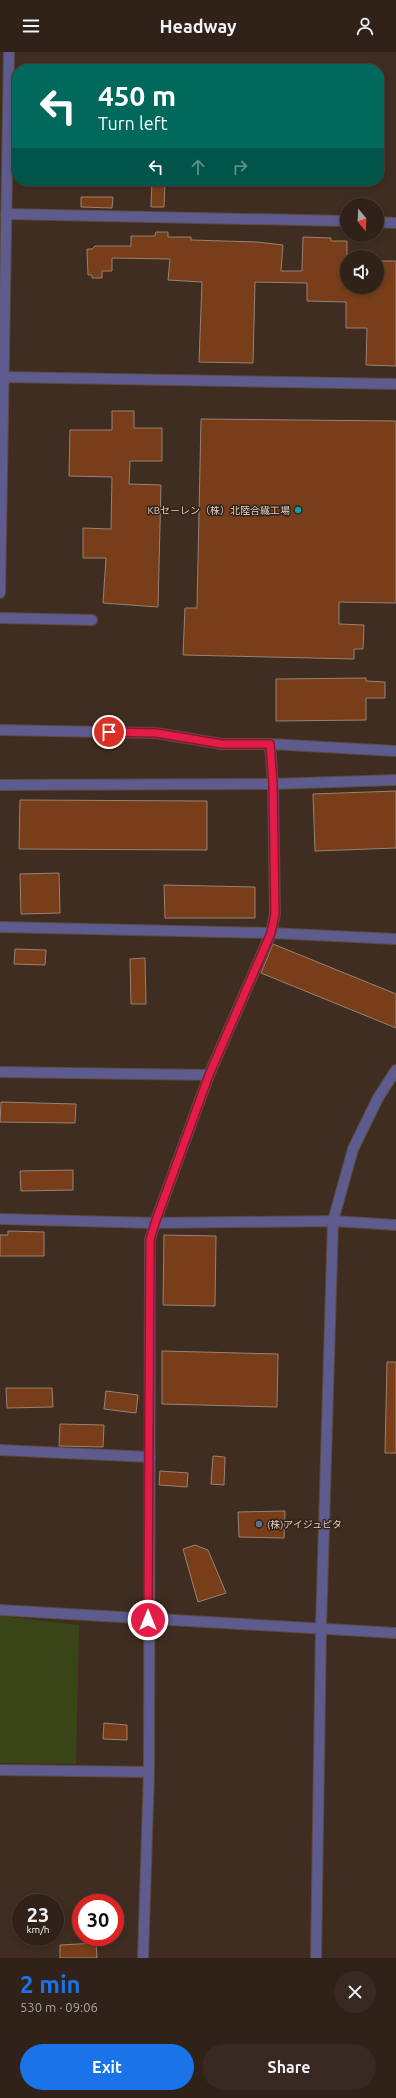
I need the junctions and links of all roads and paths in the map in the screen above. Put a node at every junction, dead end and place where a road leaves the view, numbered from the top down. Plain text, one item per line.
1 (9, 52) edge
2 (6, 214) junction
3 (340, 222) edge
4 (384, 222) edge
5 (396, 223) edge
6 (3, 377) junction
7 (396, 384) edge
8 (0, 593) edge
9 (0, 618) edge
10 (92, 620) dead end
11 (0, 730) edge
12 (270, 744) junction
13 (396, 751) edge
14 (396, 780) edge
15 (273, 784) junction
16 (0, 785) edge
17 (0, 927) edge
18 (271, 933) junction
19 (396, 939) edge
20 (396, 1070) edge
21 (0, 1072) edge
22 (209, 1075) junction
23 (0, 1219) edge
24 (333, 1221) junction
25 (155, 1223) junction
26 (396, 1225) edge
27 (0, 1450) edge
28 (150, 1457) junction
29 (0, 1610) edge
30 (148, 1620) junction
31 (321, 1627) junction
32 (396, 1633) edge
33 (0, 1770) edge
34 (149, 1772) junction
35 (143, 1958) edge
36 (316, 1958) edge

1 - 2 street
2 - 3 street
2 - 6 street
4 - 5 street
6 - 7 street
6 - 8 street
9 - 10 street
11 - 12 street
12 - 13 street
12 - 15 street
14 - 15 street
15 - 16 street
15 - 18 street
17 - 18 street
18 - 19 street
18 - 22 street
20 - 24 street
21 - 22 street
22 - 25 street
23 - 25 street
24 - 25 street
24 - 26 street
24 - 31 street
25 - 28 street
27 - 28 street
28 - 30 street
29 - 30 street
30 - 31 street
30 - 34 street
31 - 32 street
31 - 36 street
33 - 34 street
34 - 35 street

